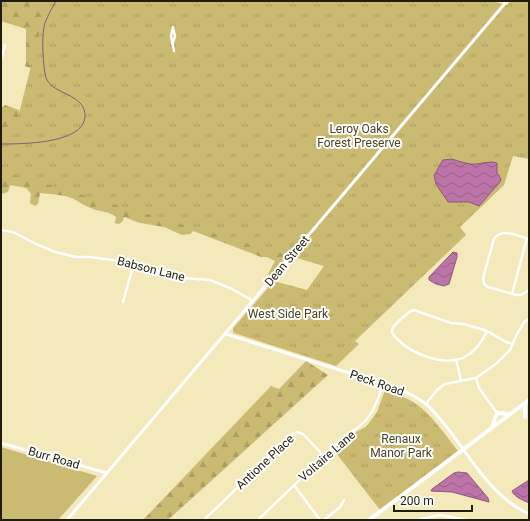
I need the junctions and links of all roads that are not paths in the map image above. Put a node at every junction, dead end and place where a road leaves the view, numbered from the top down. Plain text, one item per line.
1 (507, 1) edge
2 (173, 43) junction
3 (5, 45) dead end
4 (174, 51) dead end
5 (1, 60) edge
6 (1, 230) edge
7 (528, 238) edge
8 (134, 263) junction
9 (529, 290) edge
10 (512, 294) junction
11 (253, 301) junction
12 (123, 302) dead end
13 (529, 319) edge
14 (487, 331) junction
15 (226, 334) junction
16 (513, 344) junction
17 (456, 359) junction
18 (476, 378) junction
19 (461, 381) junction
20 (383, 384) junction
21 (528, 401) edge
22 (426, 404) junction
23 (515, 411) junction
24 (497, 413) junction
25 (510, 414) junction
26 (492, 427) junction
27 (1, 443) edge
28 (463, 449) junction
29 (324, 456) junction
30 (107, 473) junction
31 (294, 486) junction
32 (344, 500) dead end
33 (529, 514) edge
34 (67, 520) edge
35 (204, 520) edge
36 (258, 520) edge
37 (320, 520) edge
38 (324, 520) edge
39 (370, 520) edge
40 (417, 520) edge
41 (465, 520) edge

1 - 11 street, Dean Street
2 - 2 street
2 - 4 street
3 - 5 street
6 - 8 street, Babson Lane
7 - 10 street
7 - 10 street
8 - 11 street, Babson Lane
8 - 12 street
9 - 10 street
11 - 15 street, Dean Street
13 - 16 street
14 - 16 street
14 - 17 street
14 - 17 street
15 - 20 street, Peck Road
15 - 30 street, Dean Street
16 - 18 street
17 - 19 street
18 - 19 street
18 - 24 street
19 - 22 street
20 - 22 street, Peck Road
20 - 29 street, Voltaire Lane
21 - 23 main road
21 - 23 main road
22 - 28 street, Peck Road
23 - 25 main road
24 - 25 main road
24 - 26 main road
25 - 26 main road
26 - 28 main road
27 - 30 street, Burr Road
28 - 33 street, Peck Road
28 - 39 main road
29 - 31 street, Voltaire Lane
29 - 35 street, Antione Place
30 - 34 street, Dean Street
31 - 36 street, Voltaire Lane
31 - 37 street
32 - 38 street
40 - 41 street

